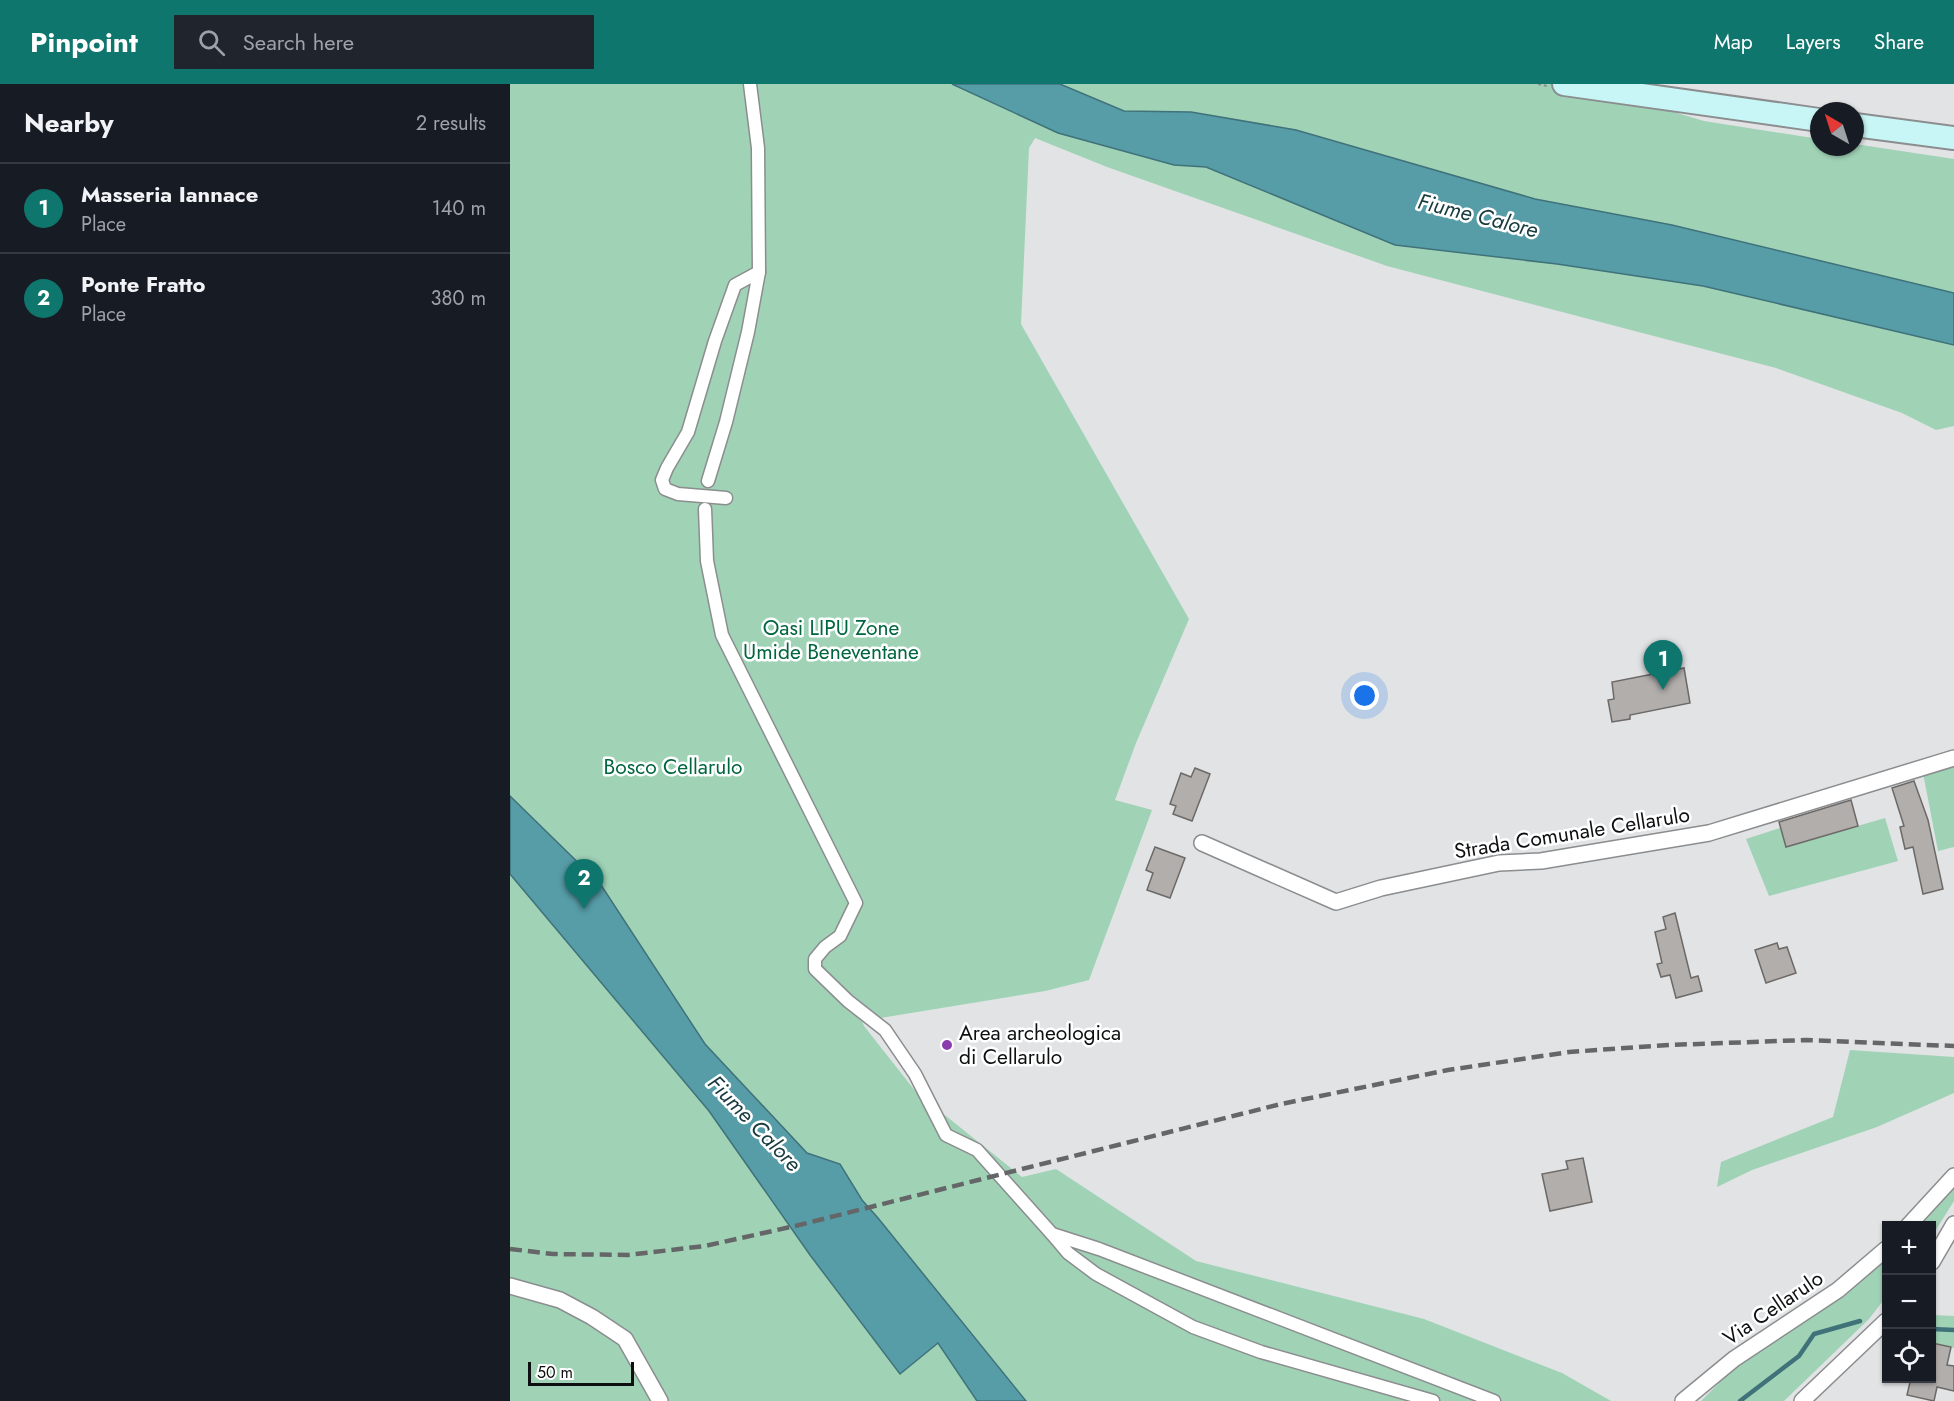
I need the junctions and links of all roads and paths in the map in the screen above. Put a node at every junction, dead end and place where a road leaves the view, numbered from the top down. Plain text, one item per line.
1 (1564, 84) edge
2 (751, 89) edge
3 (1810, 119) edge
4 (1864, 126) edge
5 (1954, 138) edge
6 (759, 272) junction
7 (708, 481) dead end
8 (726, 498) dead end
9 (705, 509) dead end
10 (1954, 758) edge
11 (1202, 843) dead end
12 (1954, 1176) edge
13 (1913, 1221) edge
14 (1954, 1224) edge
15 (1052, 1234) junction
16 (1882, 1253) edge
17 (1936, 1255) edge
18 (510, 1286) edge
19 (1882, 1326) edge
20 (660, 1401) edge
21 (1433, 1401) edge
22 (1494, 1401) edge
23 (1683, 1401) edge
24 (1802, 1401) edge

1 - 3 main road
2 - 6 street
4 - 5 main road
6 - 7 street
6 - 8 street
9 - 15 street
10 - 11 street, Strada Comunale Cellarulo
12 - 13 street
14 - 17 street
15 - 21 street
15 - 22 street
16 - 23 street, Via Cellarulo
18 - 20 street
19 - 24 street

